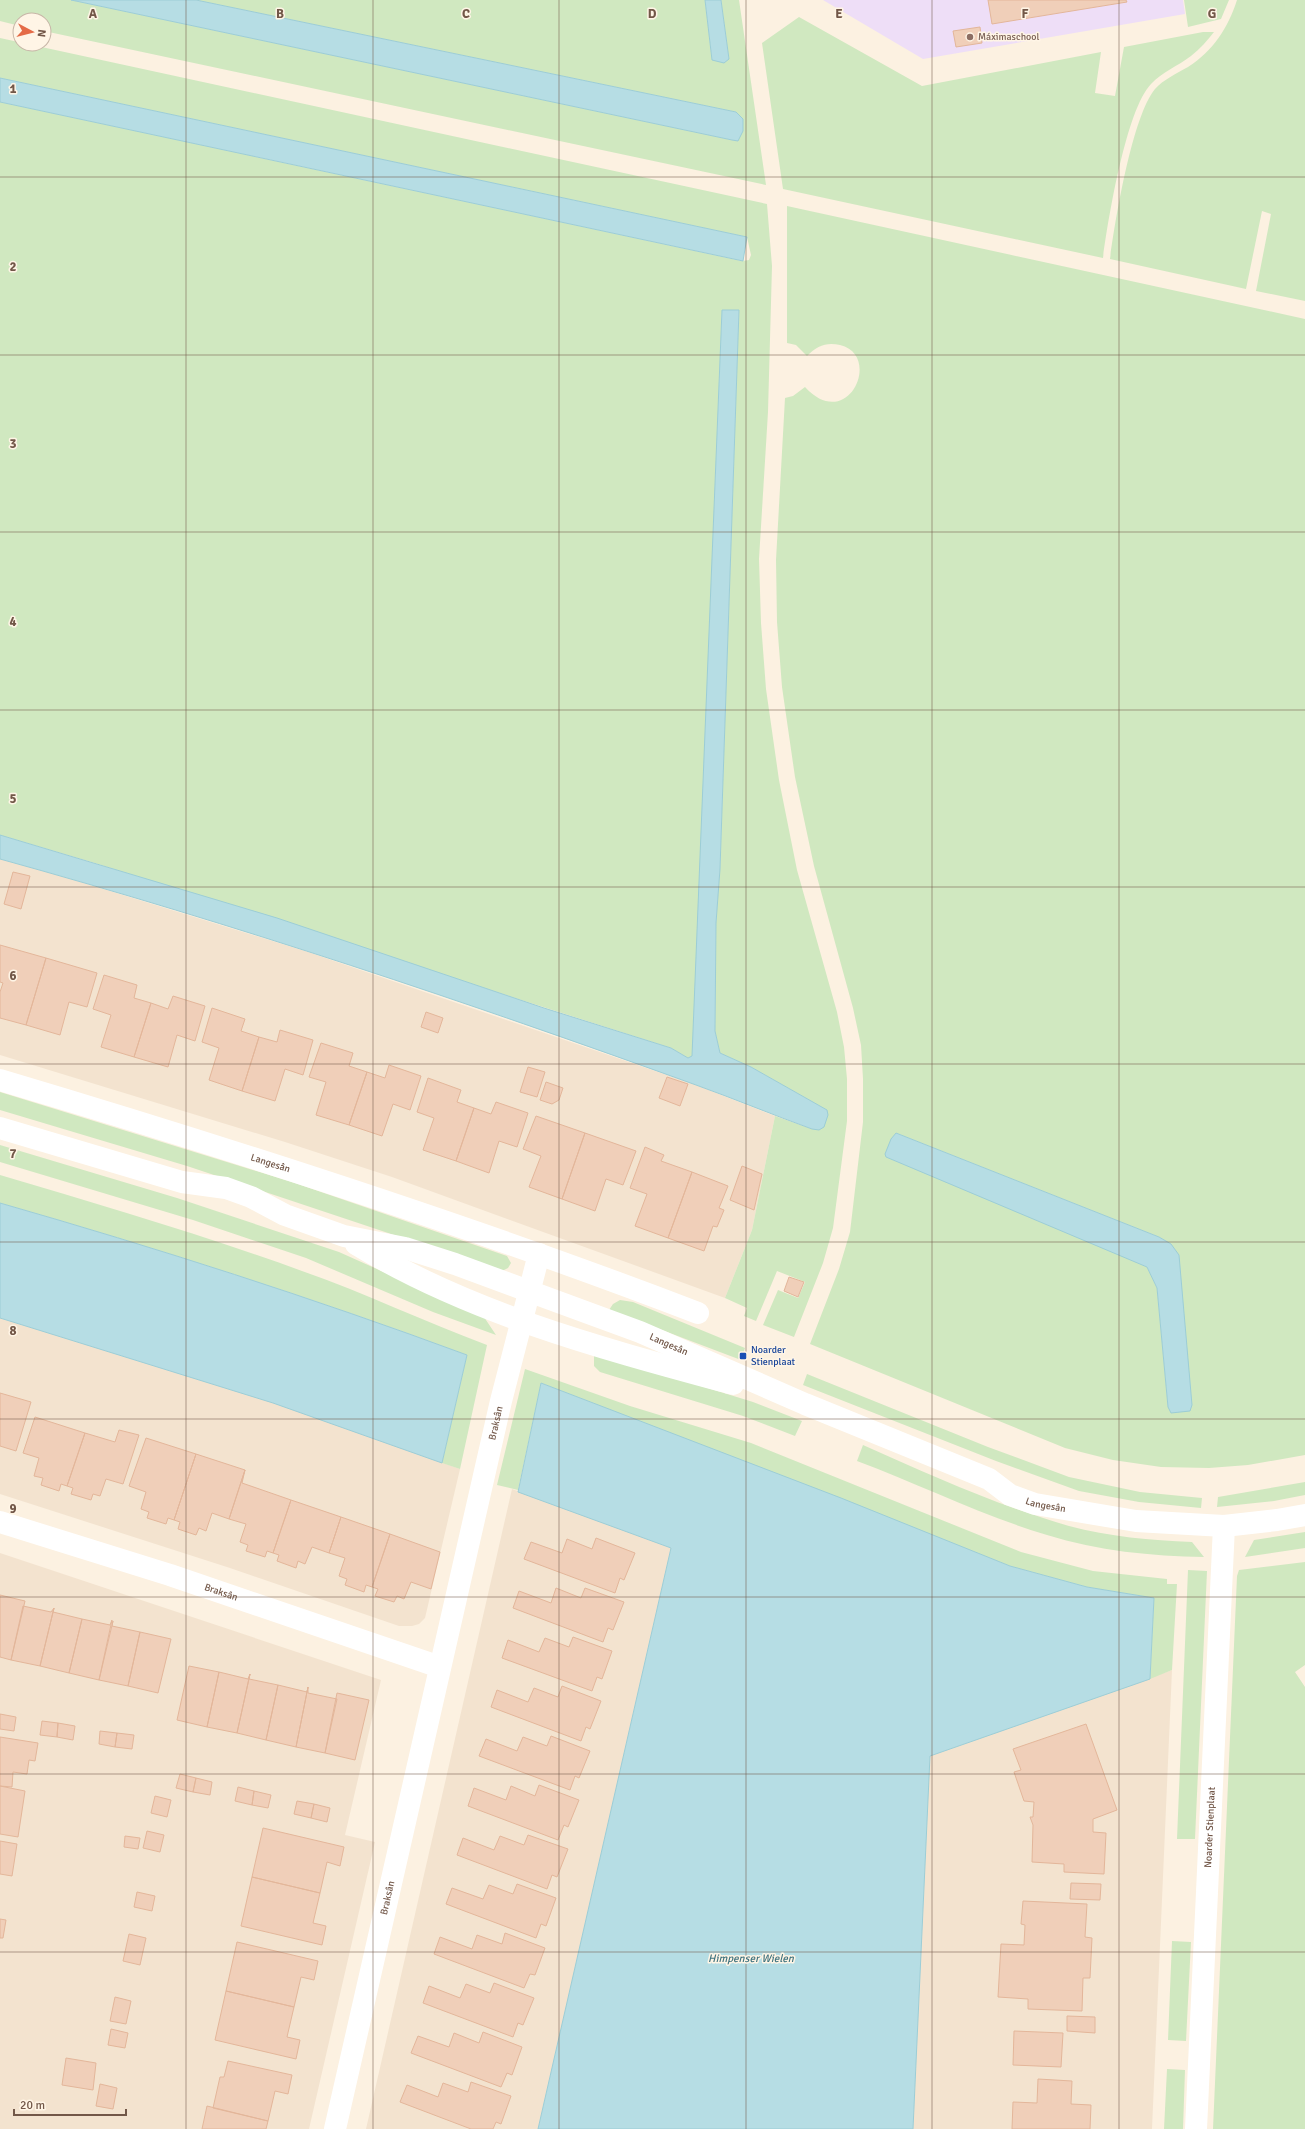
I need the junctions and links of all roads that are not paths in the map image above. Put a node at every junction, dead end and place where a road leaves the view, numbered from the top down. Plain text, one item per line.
1 (0, 1080) edge
2 (0, 1128) edge
3 (344, 1236) junction
4 (539, 1254) junction
5 (529, 1291) junction
6 (698, 1313) dead end
7 (522, 1320) junction
8 (806, 1404) junction
9 (1305, 1514) edge
10 (0, 1522) edge
11 (1224, 1526) junction
12 (440, 1668) junction
13 (335, 2129) edge
14 (1196, 2129) edge

1 - 4 street, Langesân
2 - 3 street, Langesân
3 - 5 street, Langesân
3 - 7 street, Langesân
4 - 5 street
4 - 6 street, Langesân
5 - 7 street
5 - 8 street, Langesân
7 - 8 street, Langesân
7 - 12 street, Braksân
8 - 11 street, Langesân
9 - 11 street, Langesân
10 - 12 street, Braksân
11 - 14 street, Noarder Stienplaat
12 - 13 street, Braksân

